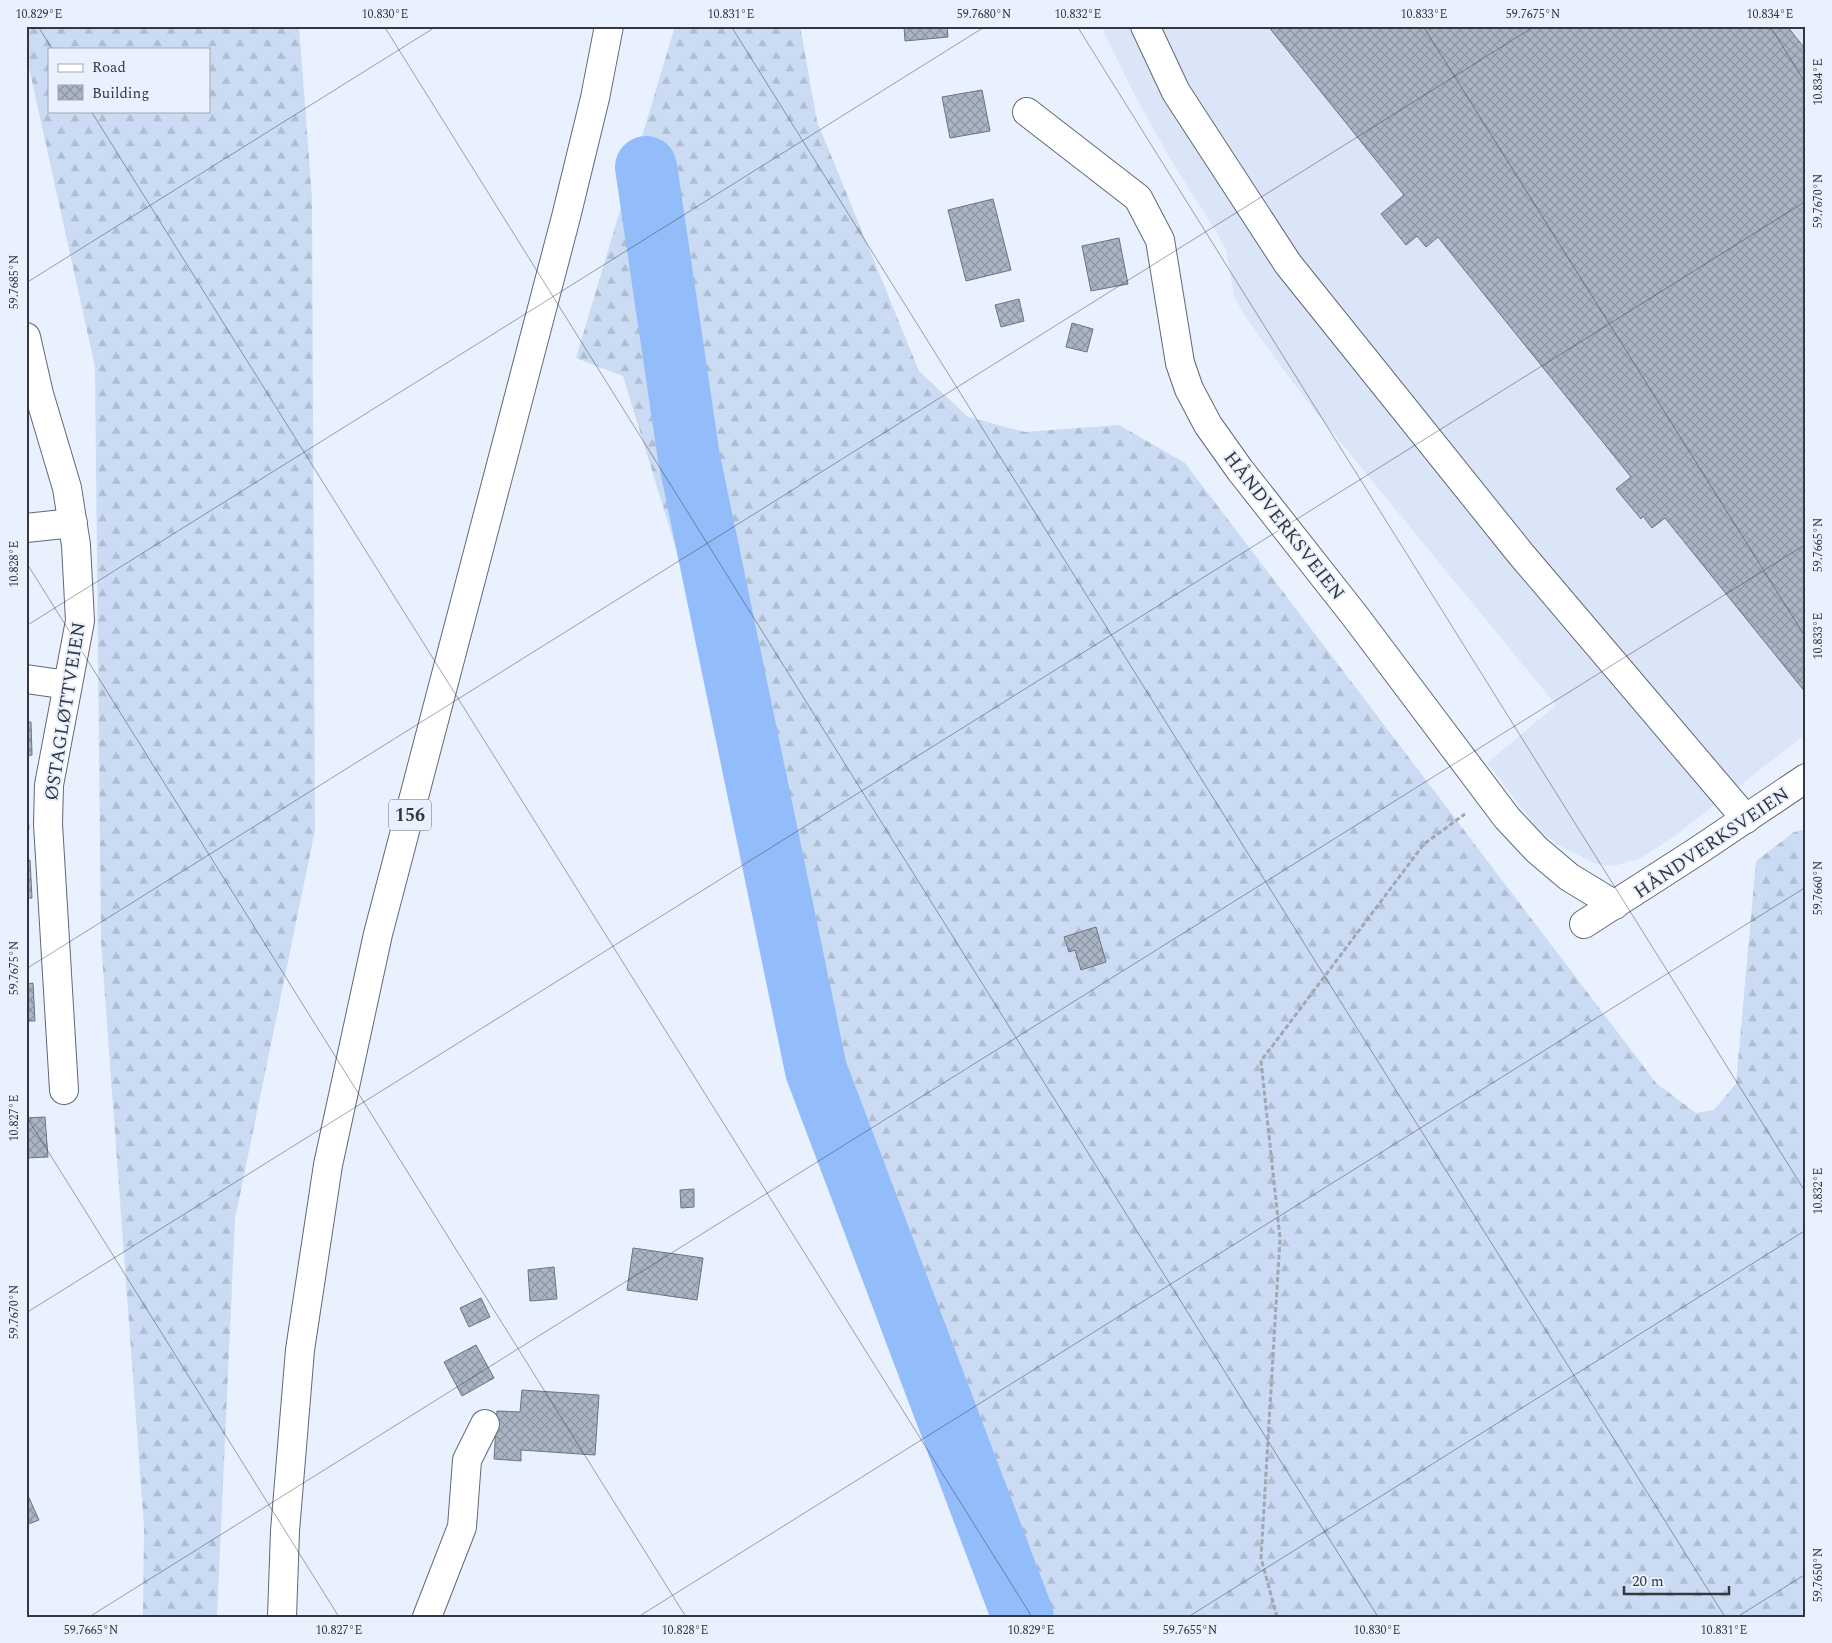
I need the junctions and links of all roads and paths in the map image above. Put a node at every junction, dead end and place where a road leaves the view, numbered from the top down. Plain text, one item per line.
1 (609, 26) edge
2 (1145, 26) edge
3 (1027, 112) dead end
4 (26, 337) edge
5 (73, 523) junction
6 (26, 528) edge
7 (26, 679) edge
8 (68, 685) junction
9 (1806, 778) edge
10 (1489, 795) junction
11 (1746, 819) junction
12 (1615, 904) junction
13 (1584, 924) dead end
14 (64, 1090) dead end
15 (485, 1424) dead end
16 (282, 1617) edge
17 (426, 1617) edge
18 (1277, 1617) edge

1 - 16 street, 156
2 - 11 street
3 - 10 street, HÅNDVERKSVEIEN
4 - 5 street, ØSTAGLØTTVEIEN
5 - 6 street
5 - 8 street, ØSTAGLØTTVEIEN
7 - 8 street
8 - 14 street, ØSTAGLØTTVEIEN
9 - 11 street, HÅNDVERKSVEIEN
10 - 12 street, HÅNDVERKSVEIEN
10 - 18 path
11 - 12 street, HÅNDVERKSVEIEN
12 - 13 street, HÅNDVERKSVEIEN
15 - 17 street

